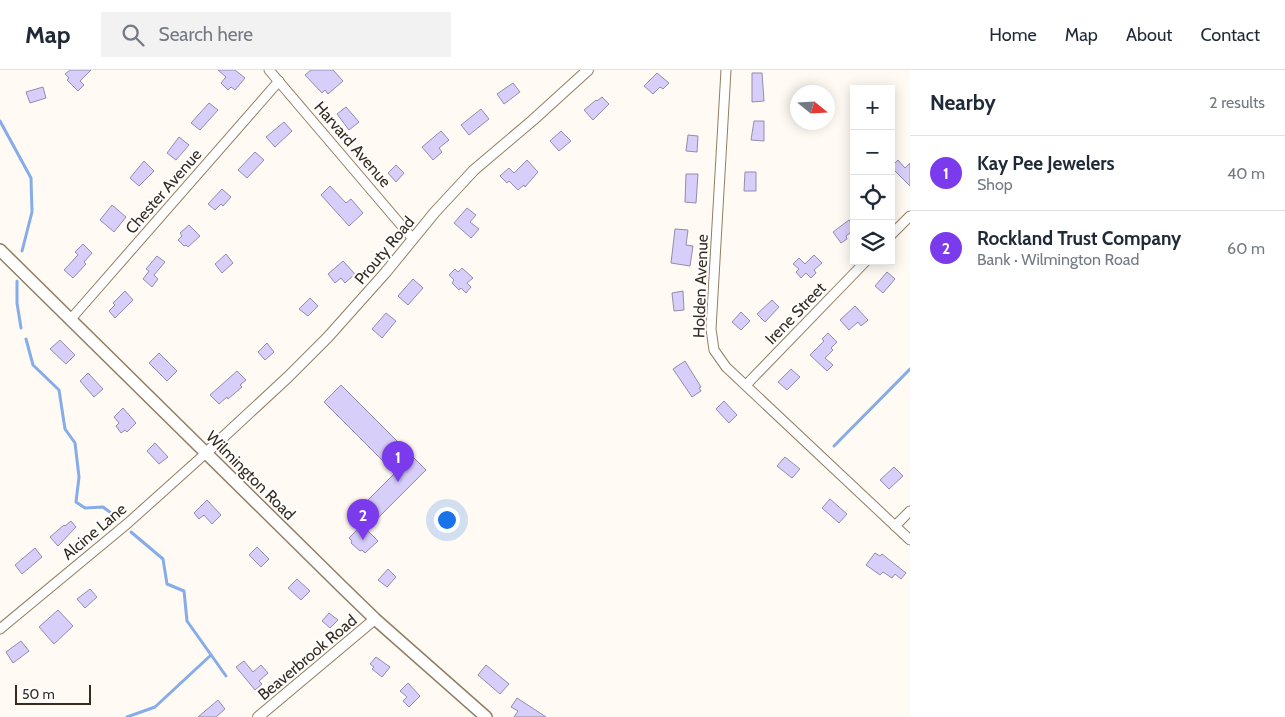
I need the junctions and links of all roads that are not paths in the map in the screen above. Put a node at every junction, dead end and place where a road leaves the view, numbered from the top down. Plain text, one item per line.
1 (269, 70) edge
2 (588, 70) edge
3 (726, 70) edge
4 (279, 82) junction
5 (910, 216) edge
6 (895, 232) edge
7 (413, 239) junction
8 (0, 250) edge
9 (862, 265) edge
10 (70, 320) junction
11 (746, 385) junction
12 (206, 453) junction
13 (910, 511) edge
14 (895, 526) junction
15 (910, 540) edge
16 (375, 619) junction
17 (0, 629) edge
18 (258, 717) edge
19 (486, 717) edge

1 - 4 street, Harvard Avenue
2 - 7 street, Prouty Road
3 - 11 street, Holden Avenue
4 - 7 street, Harvard Avenue
4 - 10 street, Chester Avenue
5 - 6 street
7 - 12 street, Prouty Road
8 - 10 main road, Wilmington Road
9 - 11 street, Irene Street
10 - 12 main road, Wilmington Road
11 - 14 street, Holden Avenue
12 - 16 main road, Wilmington Road
12 - 17 street, Alcine Lane
13 - 14 street
14 - 15 street, Holden Avenue
16 - 18 street, Beaverbrook Road
16 - 19 main road, Wilmington Road

